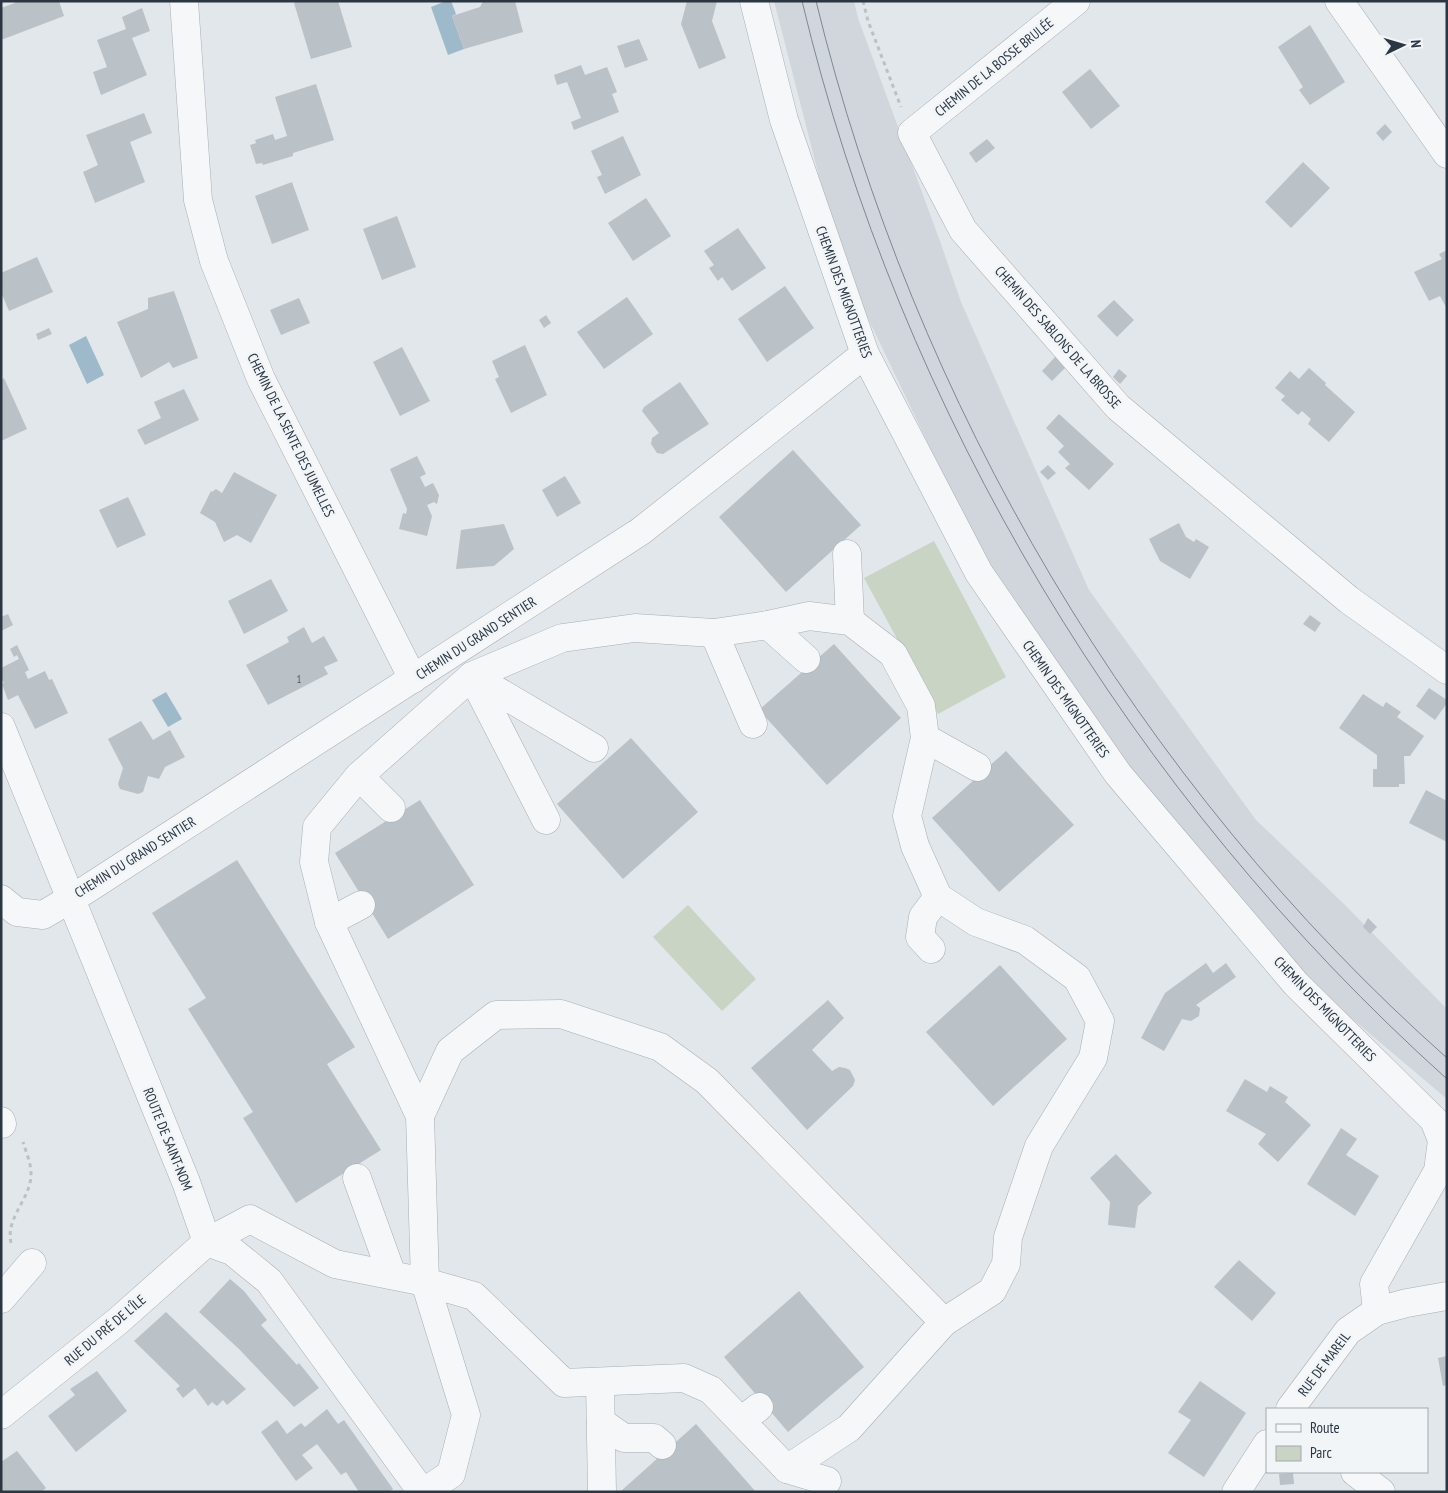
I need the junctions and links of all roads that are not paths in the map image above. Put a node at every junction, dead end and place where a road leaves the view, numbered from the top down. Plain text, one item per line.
1 (184, 1) edge
2 (754, 1) edge
3 (1076, 1) edge
4 (1339, 1) edge
5 (912, 133) joint
6 (1447, 154) edge
7 (865, 354) junction
8 (847, 554) dead end
9 (850, 621) junction
10 (768, 625) junction
11 (714, 633) junction
12 (806, 659) dead end
13 (1447, 670) edge
14 (472, 676) junction
15 (413, 679) junction
16 (753, 724) dead end
17 (1, 727) edge
18 (925, 738) junction
19 (594, 748) dead end
20 (977, 767) dead end
21 (360, 776) junction
22 (391, 808) dead end
23 (546, 820) dead end
24 (938, 897) junction
25 (1, 898) edge
26 (70, 898) junction
27 (361, 905) dead end
28 (329, 922) junction
29 (931, 949) dead end
30 (420, 1116) junction
31 (357, 1178) dead end
32 (207, 1242) junction
33 (26, 1270) road end
34 (392, 1275) junction
35 (425, 1282) junction
36 (1447, 1296) edge
37 (1, 1300) edge
38 (1377, 1311) junction
39 (944, 1322) junction
40 (600, 1382) junction
41 (1291, 1408) edge
42 (1, 1415) edge
43 (601, 1422) junction
44 (662, 1445) dead end
45 (1266, 1446) edge
46 (787, 1469) junction
47 (1356, 1473) edge
48 (827, 1481) dead end
49 (423, 1492) edge
50 (602, 1492) edge
51 (1236, 1492) edge
52 (1380, 1492) edge

1 - 15 street, CHEMIN DE LA SENTE DES JUMELLES
2 - 7 street, CHEMIN DES MIGNOTTERIES
3 - 5 street, CHEMIN DE LA BOSSE BRULÉE
4 - 6 street
5 - 13 street, CHEMIN DES SABLONS DE LA BROSSE
7 - 15 street, CHEMIN DU GRAND SENTIER
7 - 38 street, CHEMIN DES MIGNOTTERIES
8 - 9 street
9 - 10 street
9 - 18 street
10 - 11 street
10 - 12 street
11 - 14 street
11 - 16 street
14 - 19 street
14 - 21 street
14 - 23 street
15 - 26 street, CHEMIN DU GRAND SENTIER
17 - 26 street, ROUTE DE SAINT-NOM
18 - 20 street
18 - 24 street
21 - 22 street
21 - 28 street
24 - 29 street
24 - 39 street
25 - 26 street, CHEMIN DU GRAND SENTIER
26 - 32 street, ROUTE DE SAINT-NOM
27 - 28 street
28 - 30 street
30 - 35 street
30 - 39 street
31 - 34 street
32 - 34 street, RUE DU PRÉ DE L'ÎLE
32 - 42 street, RUE DU PRÉ DE L'ÎLE
32 - 49 street
33 - 37 street
34 - 35 street
35 - 40 street
35 - 49 street
36 - 38 street, RUE DE MAREIL
38 - 41 street, RUE DE MAREIL
39 - 46 street
40 - 43 street
40 - 46 street
43 - 44 street
43 - 50 street
45 - 51 street
46 - 48 street
47 - 52 street

